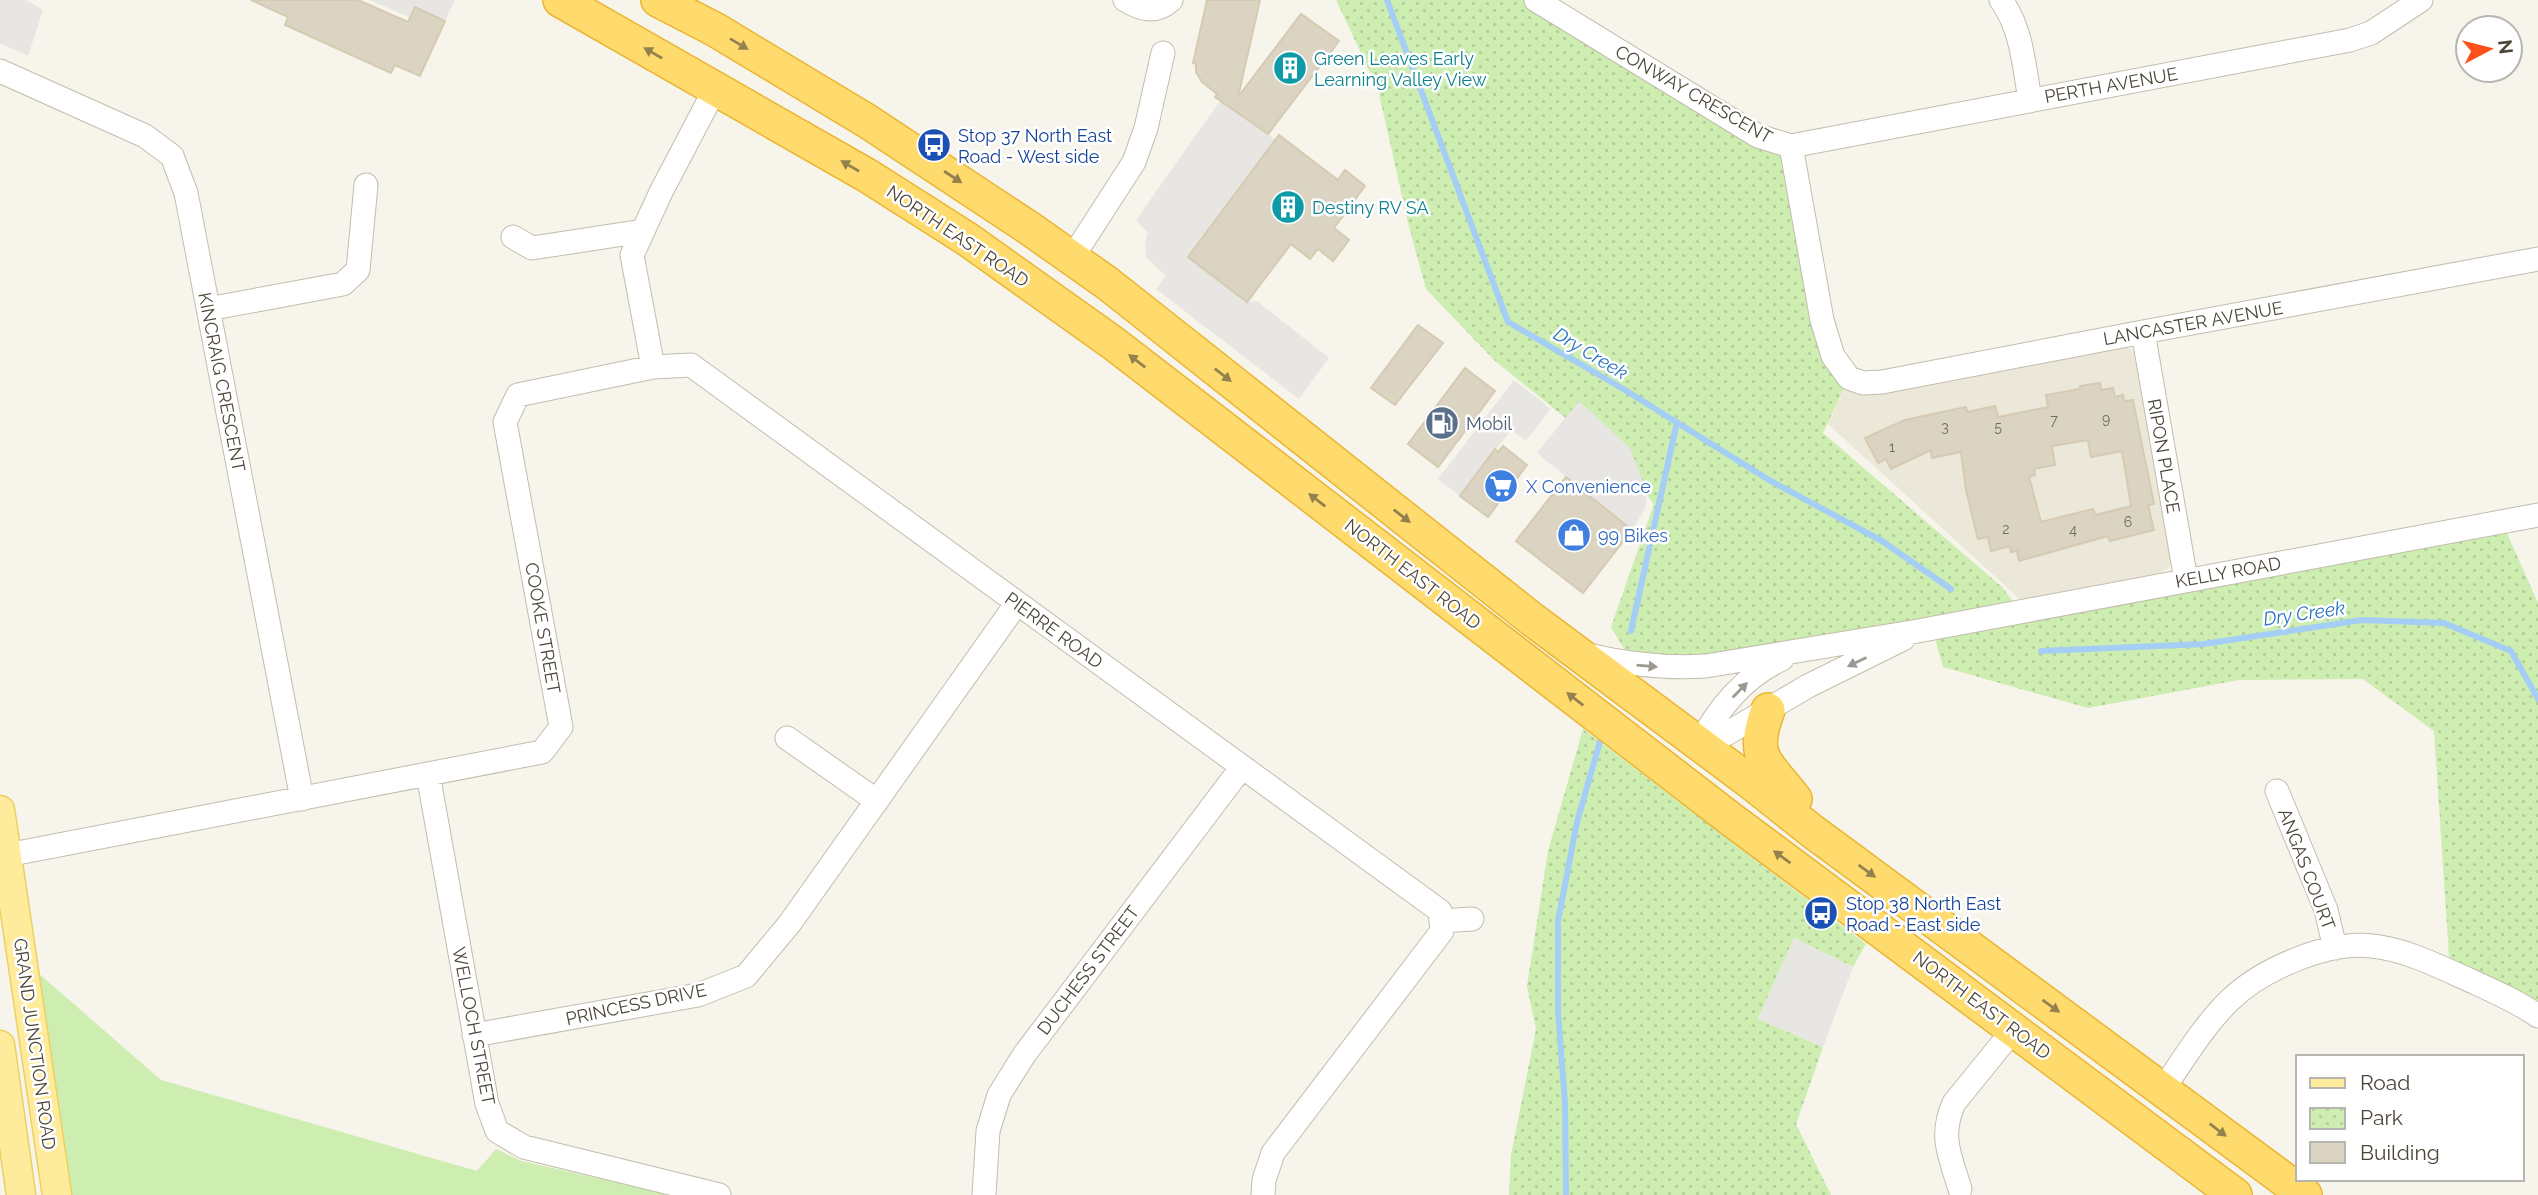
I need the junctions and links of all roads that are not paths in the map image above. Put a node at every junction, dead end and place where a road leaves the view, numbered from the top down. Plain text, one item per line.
1 (560, 0) edge
2 (658, 0) edge
3 (1125, 0) edge
4 (1171, 0) edge
5 (1536, 0) edge
6 (2001, 0) edge
7 (2421, 0) edge
8 (1163, 53) dead end
9 (0, 71) edge
10 (715, 89) junction
11 (2030, 100) junction
12 (1791, 146) junction
13 (366, 184) dead end
14 (643, 231) junction
15 (513, 237) dead end
16 (1072, 258) junction
17 (2538, 260) edge
18 (1010, 270) junction
19 (208, 309) junction
20 (1083, 322) junction
21 (2143, 332) junction
22 (653, 367) junction
23 (1849, 378) joint
24 (2538, 515) edge
25 (2186, 580) junction
26 (1017, 603) junction
27 (1918, 631) junction
28 (1804, 649) junction
29 (1580, 653) junction
30 (1768, 710) junction
31 (787, 738) dead end
32 (1629, 740) junction
33 (1700, 744) junction
34 (1242, 767) junction
35 (428, 774) junction
36 (2277, 791) dead end
37 (302, 799) junction
38 (877, 801) junction
39 (0, 810) edge
40 (1732, 820) junction
41 (1812, 831) junction
42 (3, 856) edge
43 (1472, 919) dead end
44 (1441, 921) junction
45 (2335, 948) junction
46 (2538, 1016) edge
47 (2014, 1029) junction
48 (474, 1035) junction
49 (0, 1045) edge
50 (2164, 1089) junction
51 (2106, 1098) junction
52 (2172, 1147) junction
53 (51, 1153) junction
54 (1960, 1188) dead end
55 (21, 1195) edge
56 (34, 1195) edge
57 (57, 1195) edge
58 (719, 1195) edge
59 (984, 1195) edge
60 (1263, 1195) edge
61 (2235, 1195) edge
62 (2305, 1195) edge

10 -> 1 highway, NORTH EAST ROAD
2 -> 16 highway
3 - 4 street
5 - 12 street, CONWAY CRESCENT
6 - 11 street
7 - 11 street, PERTH AVENUE
8 - 16 street
9 - 19 street, KINCRAIG CRESCENT
10 - 14 street
18 -> 10 highway, NORTH EAST ROAD
11 - 12 street, PERTH AVENUE
12 - 23 street, CONWAY CRESCENT
13 - 19 street
14 - 15 street
14 - 22 street
16 - 18 highway
16 - 20 highway
16 -> 29 highway
17 - 21 street, LANCASTER AVENUE
18 - 20 highway, NORTH EAST ROAD
19 - 37 street, KINCRAIG CRESCENT
32 -> 20 highway, NORTH EAST ROAD
21 - 23 street, LANCASTER AVENUE
21 - 25 street, RIPON PLACE
22 - 26 street, PIERRE ROAD
22 - 35 street, COOKE STREET
24 - 25 street, KELLY ROAD
25 - 27 street, KELLY ROAD
26 - 34 street, PIERRE ROAD
26 - 38 street, PRINCESS DRIVE
27 - 28 street, KELLY ROAD
27 -> 30 street, KELLY ROAD
29 -> 28 street, KELLY ROAD
33 -> 28 street, KELLY ROAD
29 - 33 highway
30 - 33 street, KELLY ROAD
30 - 41 highway
31 - 38 street
32 - 33 highway
32 - 40 highway, NORTH EAST ROAD
33 - 40 highway
33 - 41 highway
34 - 44 street, PIERRE ROAD
34 - 59 street, DUCHESS STREET
35 - 37 street, COOKE STREET
35 - 48 street, WELLOCH STREET
36 - 45 street, ANGAS COURT
37 - 42 street, COOKE STREET
38 - 48 street, PRINCESS DRIVE
39 - 42 main road, GRAND JUNCTION ROAD
47 -> 40 highway, NORTH EAST ROAD
41 -> 50 highway
42 - 53 main road, GRAND JUNCTION ROAD
43 - 44 street
44 - 60 street
45 - 46 street
45 - 50 street
47 - 51 highway, NORTH EAST ROAD
47 - 54 street
48 - 58 street, WELLOCH STREET
49 - 55 main road, GRAND JUNCTION ROAD
50 - 51 highway
50 - 52 highway
50 -> 62 highway
51 - 52 highway, NORTH EAST ROAD
52 - 61 highway, NORTH EAST ROAD
53 - 56 main road
53 - 57 main road, GRAND JUNCTION ROAD

